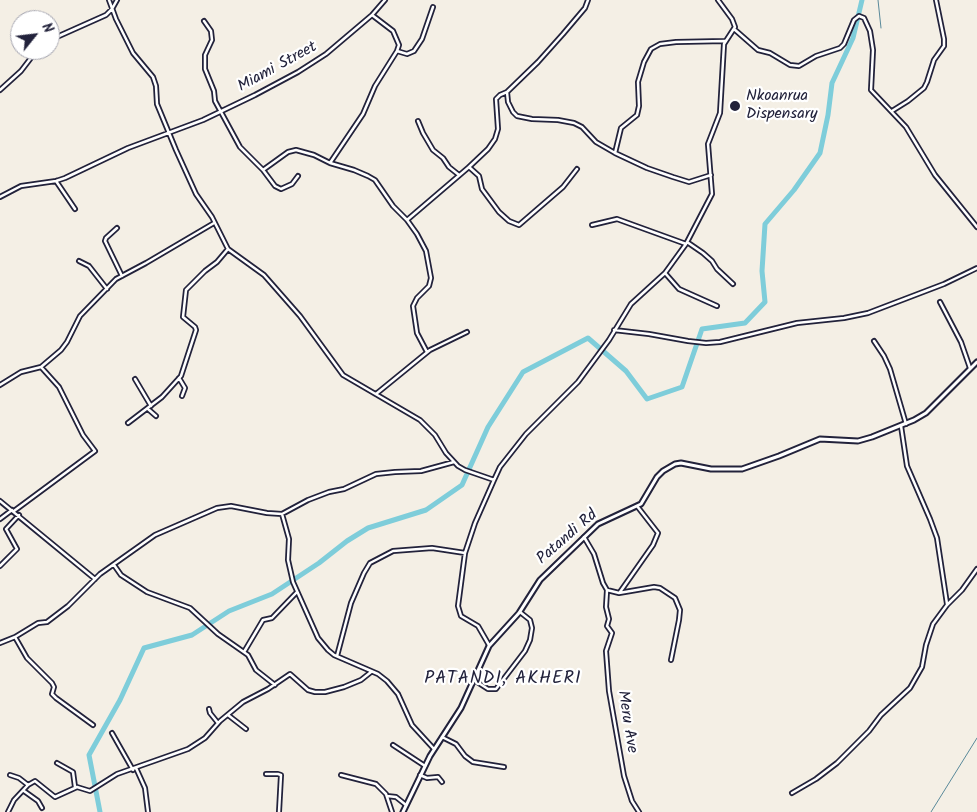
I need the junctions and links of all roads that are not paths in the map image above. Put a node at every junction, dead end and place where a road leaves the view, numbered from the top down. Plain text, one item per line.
1 (109, 0) edge
2 (117, 0) edge
3 (385, 0) edge
4 (588, 0) edge
5 (718, 0) edge
6 (936, 0) edge
7 (432, 7) dead end
8 (112, 10) junction
9 (372, 14) junction
10 (204, 21) dead end
11 (734, 29) junction
12 (60, 36) edge
13 (725, 41) junction
14 (397, 51) junction
15 (29, 60) edge
16 (0, 90) edge
17 (507, 92) junction
18 (220, 111) junction
19 (892, 111) junction
20 (418, 121) dead end
21 (168, 132) junction
22 (616, 153) junction
23 (330, 163) junction
24 (470, 167) junction
25 (577, 169) dead end
26 (262, 170) junction
27 (459, 175) junction
28 (711, 175) junction
29 (298, 176) dead end
30 (56, 181) junction
31 (0, 197) edge
32 (75, 209) dead end
33 (407, 220) junction
34 (215, 223) junction
35 (592, 225) dead end
36 (977, 227) edge
37 (117, 228) dead end
38 (686, 243) junction
39 (228, 249) junction
40 (79, 262) dead end
41 (977, 268) edge
42 (665, 273) junction
43 (122, 276) junction
44 (733, 284) dead end
45 (107, 289) junction
46 (940, 302) dead end
47 (716, 306) dead end
48 (614, 330) junction
49 (467, 332) dead end
50 (874, 341) dead end
51 (427, 352) junction
52 (977, 362) edge
53 (41, 367) junction
54 (970, 368) junction
55 (179, 378) junction
56 (135, 379) dead end
57 (0, 385) edge
58 (376, 394) junction
59 (182, 396) dead end
60 (152, 406) junction
61 (148, 409) junction
62 (156, 416) dead end
63 (128, 423) dead end
64 (906, 424) junction
65 (901, 426) junction
66 (454, 462) junction
67 (494, 480) junction
68 (0, 501) edge
69 (637, 506) junction
70 (13, 510) junction
71 (282, 514) junction
72 (19, 516) junction
73 (0, 518) edge
74 (584, 537) junction
75 (464, 553) junction
76 (114, 564) junction
77 (0, 566) edge
78 (977, 569) edge
79 (95, 579) junction
80 (607, 590) junction
81 (298, 592) junction
82 (619, 593) junction
83 (947, 605) junction
84 (520, 612) junction
85 (15, 637) junction
86 (0, 643) edge
87 (489, 646) junction
88 (244, 652) junction
89 (337, 656) junction
90 (671, 660) dead end
91 (371, 672) junction
92 (474, 680) junction
93 (275, 685) junction
94 (209, 709) dead end
95 (228, 715) junction
96 (218, 722) junction
97 (93, 725) dead end
98 (214, 728) junction
99 (246, 729) dead end
100 (208, 731) dead end
101 (112, 733) dead end
102 (442, 737) junction
103 (393, 745) dead end
104 (434, 749) junction
105 (57, 763) dead end
106 (424, 766) junction
107 (504, 767) dead end
108 (134, 769) junction
109 (266, 774) dead end
110 (10, 775) dead end
111 (341, 775) dead end
112 (420, 775) junction
113 (442, 782) dead end
114 (28, 785) junction
115 (76, 787) junction
116 (24, 790) junction
117 (792, 794) dead end
118 (386, 796) junction
119 (406, 805) junction
120 (42, 808) dead end
121 (8, 812) edge
122 (148, 812) edge
123 (279, 812) edge
124 (392, 812) edge
125 (404, 812) edge
126 (639, 812) edge

1 - 8 street
2 - 8 street
3 - 9 street, Miami Street
4 - 17 street
5 - 11 street
6 - 19 street
7 - 14 street
8 - 12 street
8 - 21 street
9 - 14 street
9 - 18 street, Miami Street
10 - 18 street
11 - 13 street
11 - 19 street
13 - 22 street
13 - 28 street
14 - 23 street
15 - 16 street
17 - 22 street
17 - 24 street
18 - 21 street, Miami Street
18 - 26 street
19 - 36 street
20 - 27 street
21 - 30 street, Miami Street
21 - 34 street
22 - 28 street
23 - 26 street
23 - 33 street
24 - 25 street
24 - 27 street
26 - 29 street
27 - 33 street
28 - 38 street
30 - 31 street, Miami Street
30 - 32 street
33 - 51 street
34 - 39 street
34 - 43 street
35 - 38 street
37 - 43 street
38 - 42 street
38 - 44 street
39 - 55 street
39 - 58 street
40 - 45 street
41 - 48 street
42 - 47 street
42 - 48 street
43 - 45 street
45 - 53 street
46 - 54 street
48 - 67 street
49 - 51 street
50 - 64 street
51 - 58 street
52 - 54 street
53 - 57 street
53 - 70 street
54 - 64 street
55 - 59 street
55 - 60 street
56 - 60 street
58 - 66 street
60 - 61 street
61 - 62 street
61 - 63 street
64 - 65 street
65 - 69 street
65 - 83 street
66 - 67 street
66 - 71 street
67 - 75 street
68 - 70 street
69 - 74 street, Patandi Rd
69 - 82 street
70 - 72 street
70 - 73 street
71 - 76 street
71 - 81 street
72 - 77 street
72 - 79 street
74 - 80 street
74 - 84 street, Patandi Rd
75 - 87 street
75 - 89 street
76 - 79 street
76 - 88 street
78 - 83 street
79 - 85 street
80 - 82 street
80 - 126 street, Meru Ave
81 - 88 street
81 - 89 street
82 - 90 street
83 - 117 street
84 - 87 street, Patandi Rd
84 - 92 street
85 - 86 street
85 - 97 street
87 - 92 street, Patandi Rd
88 - 93 street
89 - 91 street
91 - 93 street
91 - 104 street
92 - 102 street, Patandi Rd
93 - 95 street
94 - 96 street
95 - 96 street
95 - 99 street
96 - 98 street
98 - 100 street
98 - 108 street
101 - 108 street
102 - 104 street, Patandi Rd
102 - 107 street
103 - 106 street
104 - 106 street, Patandi Rd
105 - 115 street
106 - 112 street, Patandi Rd
108 - 115 street
108 - 122 street
109 - 123 street
110 - 114 street
111 - 118 street
112 - 113 street
112 - 119 street, Patandi Rd
114 - 115 street
114 - 116 street
116 - 120 street
116 - 121 street
118 - 119 street
118 - 124 street
119 - 125 street, Patandi Rd

